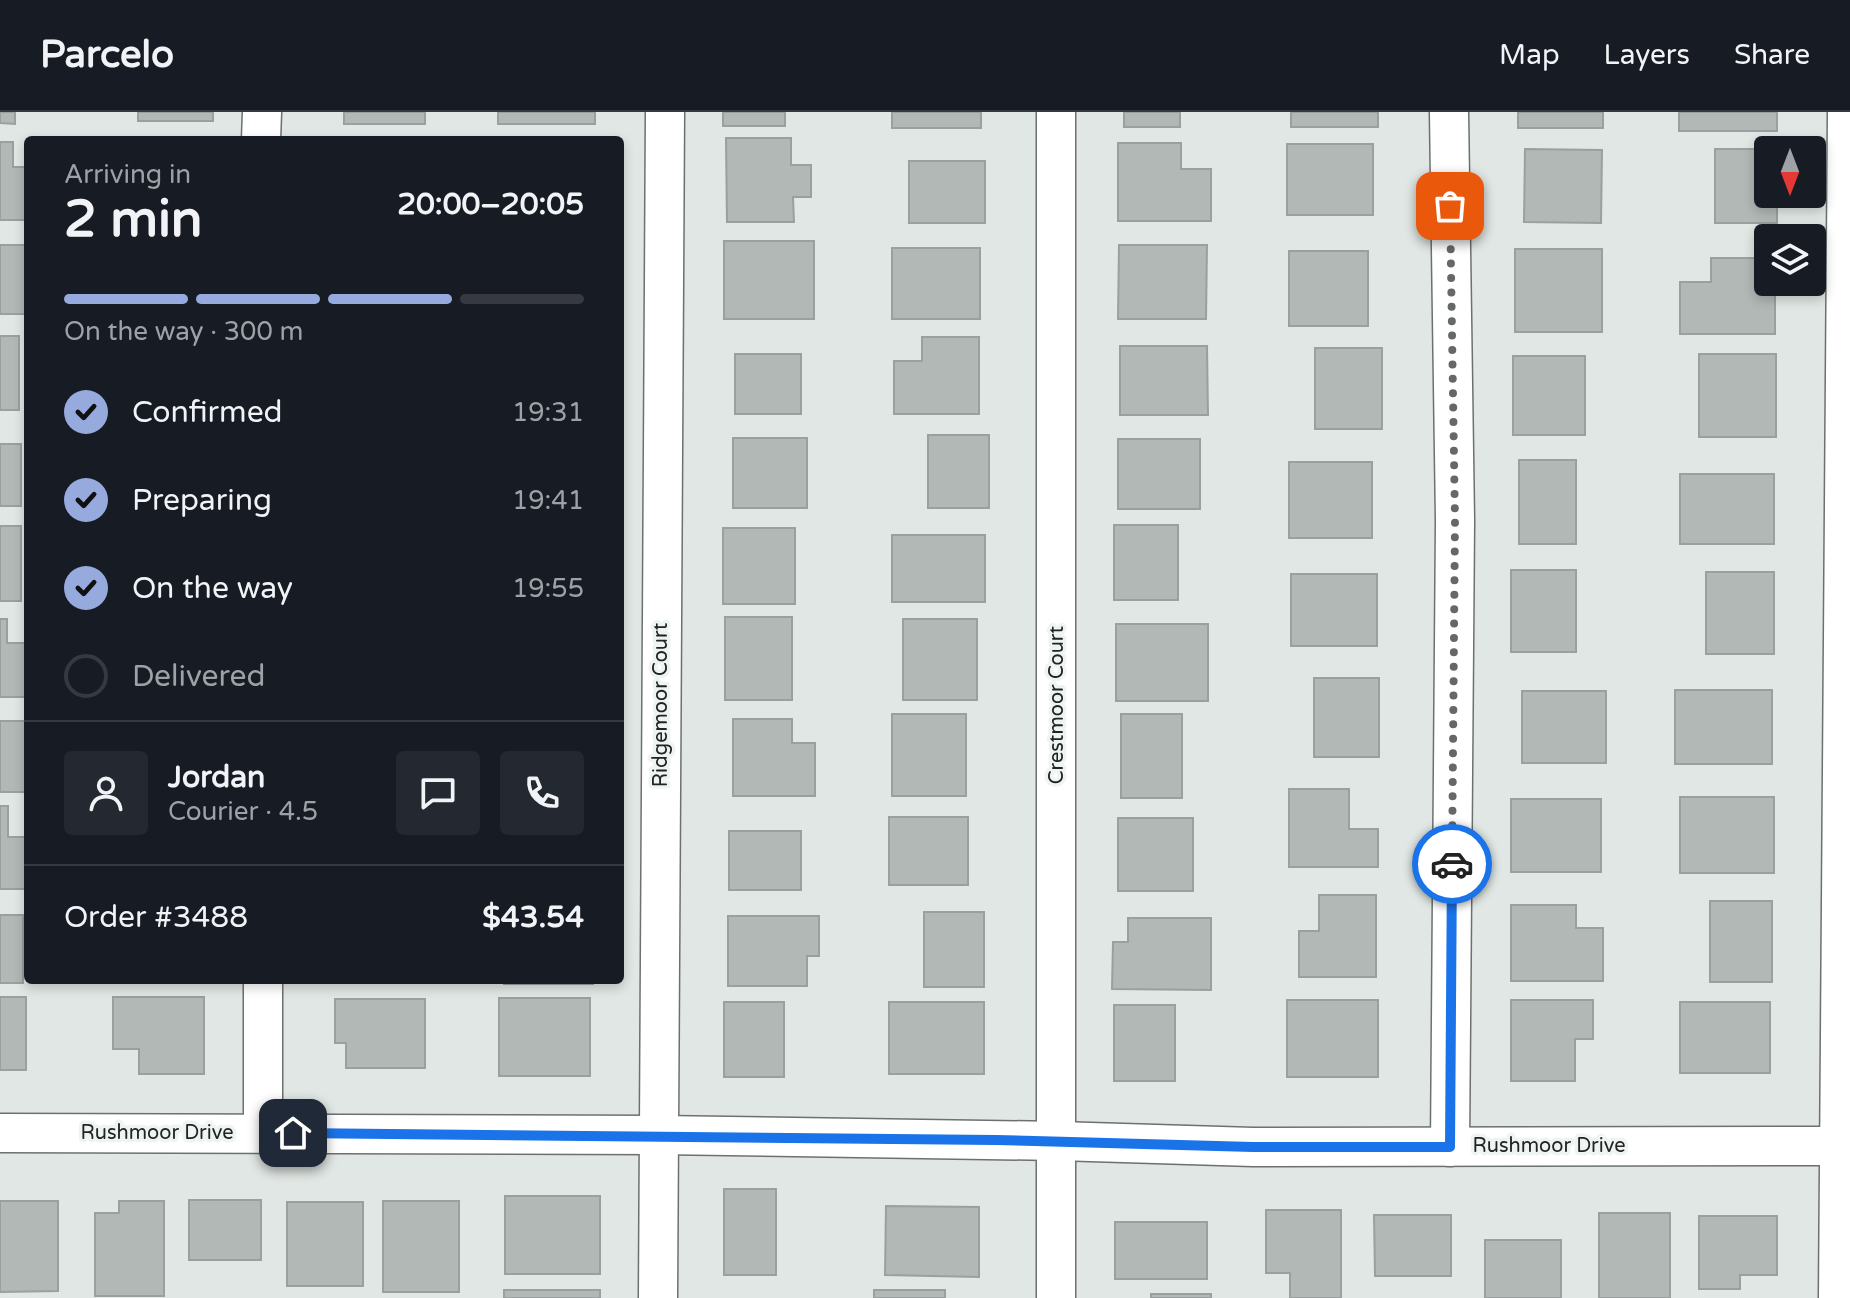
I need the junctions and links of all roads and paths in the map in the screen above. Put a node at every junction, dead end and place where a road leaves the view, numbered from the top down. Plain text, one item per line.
1 (262, 112) edge
2 (665, 112) edge
3 (1056, 112) edge
4 (1449, 112) edge
5 (1847, 112) edge
6 (261, 136) edge
7 (263, 984) edge
8 (263, 1132) junction
9 (0, 1133) edge
10 (658, 1135) junction
11 (1058, 1141) junction
12 (1846, 1146) edge
13 (1450, 1147) junction
14 (658, 1298) edge
15 (1056, 1298) edge
16 (1838, 1298) edge

1 - 6 street
2 - 10 street, Ridgemoor Court
3 - 11 street, Crestmoor Court
4 - 13 street
5 - 12 street
7 - 8 street
8 - 9 street, Rushmoor Drive
8 - 10 street, Rushmoor Drive
10 - 11 street, Rushmoor Drive
10 - 14 street, Ridgemoor Court
11 - 13 street, Rushmoor Drive
11 - 15 street, Crestmoor Court
12 - 13 street, Rushmoor Drive
12 - 16 street

